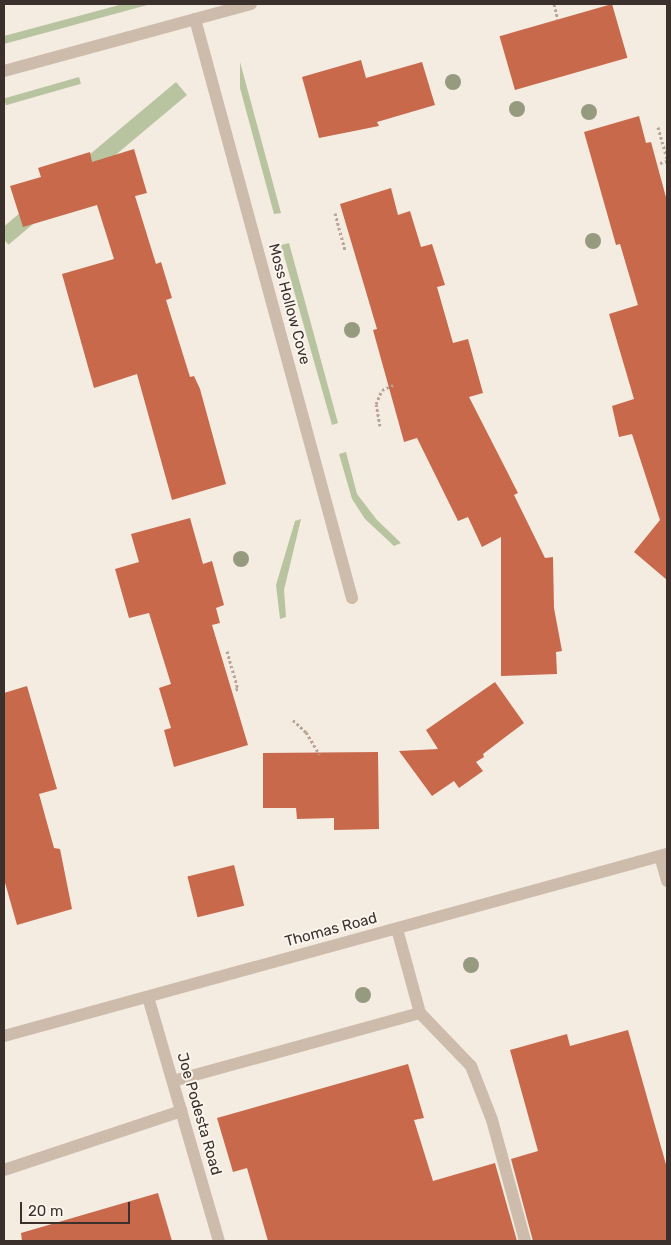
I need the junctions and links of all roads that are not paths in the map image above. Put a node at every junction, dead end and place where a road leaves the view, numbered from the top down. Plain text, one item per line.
1 (251, 4) edge
2 (195, 19) junction
3 (4, 71) edge
4 (352, 598) dead end
5 (664, 855) edge
6 (667, 881) edge
7 (397, 929) junction
8 (148, 997) junction
9 (420, 1013) junction
10 (4, 1036) edge
11 (173, 1081) junction
12 (181, 1111) junction
13 (4, 1170) edge
14 (219, 1241) edge
15 (525, 1241) edge

1 - 2 street
2 - 3 street
2 - 4 street, Moss Hollow Cove
5 - 6 street
5 - 7 street, Thomas Road
7 - 8 street, Thomas Road
7 - 9 street
8 - 10 street, Thomas Road
8 - 11 street, Joe Podesta Road
9 - 11 street
9 - 15 street
11 - 12 street, Joe Podesta Road
12 - 13 street
12 - 14 street, Joe Podesta Road

